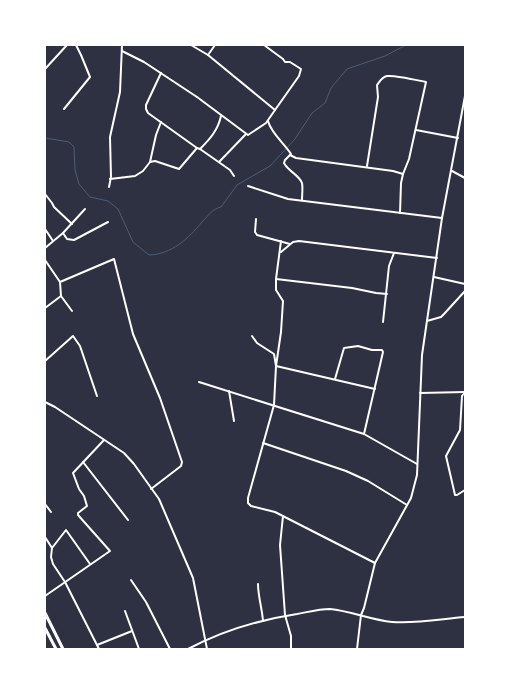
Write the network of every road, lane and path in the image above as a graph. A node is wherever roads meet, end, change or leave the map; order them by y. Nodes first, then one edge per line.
1 (67, 45) edge
2 (76, 45) edge
3 (122, 45) edge
4 (191, 45) edge
5 (215, 45) edge
6 (264, 45) edge
7 (122, 51) junction
8 (208, 55) junction
9 (45, 68) edge
10 (161, 73) junction
11 (465, 96) edge
12 (64, 109) dead end
13 (276, 110) junction
14 (221, 115) junction
15 (460, 120) junction
16 (268, 121) junction
17 (161, 122) junction
18 (465, 122) edge
19 (416, 130) junction
20 (246, 134) junction
21 (458, 138) junction
22 (199, 148) junction
23 (290, 155) junction
24 (150, 162) junction
25 (219, 162) junction
26 (367, 166) junction
27 (452, 171) junction
28 (403, 174) junction
29 (234, 176) dead end
30 (465, 178) edge
31 (110, 179) junction
32 (248, 186) dead end
33 (109, 187) dead end
34 (45, 194) edge
35 (302, 201) junction
36 (86, 209) dead end
37 (400, 213) junction
38 (442, 218) junction
39 (256, 219) dead end
40 (108, 222) dead end
41 (72, 224) junction
42 (45, 229) edge
43 (63, 233) junction
44 (53, 241) junction
45 (281, 241) junction
46 (290, 244) junction
47 (45, 248) edge
48 (280, 252) junction
49 (394, 253) junction
50 (437, 258) junction
51 (45, 260) edge
52 (434, 277) junction
53 (276, 279) junction
54 (60, 282) junction
55 (465, 284) edge
56 (465, 291) edge
57 (387, 294) junction
58 (62, 296) junction
59 (45, 308) edge
60 (72, 311) dead end
61 (427, 321) junction
62 (383, 322) dead end
63 (252, 336) dead end
64 (45, 361) edge
65 (276, 366) junction
66 (335, 379) junction
67 (199, 382) dead end
68 (375, 389) junction
69 (229, 391) junction
70 (465, 392) edge
71 (420, 393) junction
72 (458, 393) junction
73 (97, 396) dead end
74 (462, 396) junction
75 (45, 402) edge
76 (274, 405) junction
77 (234, 421) dead end
78 (364, 434) junction
79 (104, 440) junction
80 (263, 443) junction
81 (83, 462) junction
82 (417, 464) junction
83 (151, 489) junction
84 (465, 490) edge
85 (45, 504) edge
86 (407, 505) junction
87 (51, 512) dead end
88 (283, 516) junction
89 (128, 520) dead end
90 (45, 537) edge
91 (52, 548) junction
92 (375, 563) junction
93 (90, 564) junction
94 (131, 580) dead end
95 (65, 582) junction
96 (258, 584) dead end
97 (45, 596) edge
98 (125, 610) dead end
99 (45, 613) edge
100 (361, 615) junction
101 (285, 616) junction
102 (465, 616) edge
103 (263, 621) junction
104 (45, 628) edge
105 (132, 631) junction
106 (205, 640) junction
107 (97, 645) junction
108 (56, 649) edge
109 (63, 649) edge
110 (99, 649) edge
111 (139, 649) edge
112 (170, 649) edge
113 (188, 649) edge
114 (207, 649) edge
115 (291, 649) edge
116 (357, 649) edge

1 - 9 street
2 - 12 street
3 - 7 street
4 - 8 street
5 - 8 street
6 - 13 street
7 - 10 street
7 - 31 street
8 - 13 street
10 - 14 street
10 - 17 street
11 - 15 street
13 - 16 street
14 - 20 street
14 - 22 street
15 - 18 street
15 - 21 street
16 - 20 street
16 - 23 street
17 - 22 street
17 - 24 street
19 - 21 street
19 - 26 street
19 - 28 street
20 - 25 street
21 - 27 street
22 - 24 street
22 - 25 street
23 - 26 street
23 - 35 street
24 - 31 street
25 - 29 street
26 - 28 street
27 - 30 street
27 - 38 street
28 - 37 street
31 - 33 street
32 - 35 street
34 - 41 street
35 - 37 street
36 - 41 street
37 - 38 street
38 - 50 street
39 - 45 street
40 - 43 street
41 - 43 street
42 - 44 street
43 - 44 street
44 - 47 street
45 - 46 street
45 - 48 street
46 - 48 street
46 - 49 street
48 - 53 street
49 - 50 street
49 - 57 street
50 - 52 street
51 - 54 street
52 - 55 street
52 - 61 street
53 - 57 street
53 - 65 street
54 - 58 street
54 - 83 street
56 - 61 street
57 - 62 street
58 - 59 street
58 - 60 street
61 - 71 street
63 - 65 street
64 - 73 street
65 - 66 street
65 - 76 street
66 - 68 street
66 - 68 street
67 - 69 street
68 - 78 street
69 - 76 street
69 - 77 street
70 - 72 street
70 - 74 street
71 - 72 street
71 - 82 street
72 - 74 street
74 - 84 street
75 - 79 street
76 - 78 street
76 - 80 street
78 - 82 street
79 - 81 street
79 - 83 street
80 - 86 street
80 - 88 street
81 - 89 street
81 - 93 street
82 - 86 street
83 - 106 street
85 - 87 street
86 - 92 street
88 - 92 street
88 - 101 street
90 - 91 street
91 - 93 street
91 - 95 street
92 - 100 street
93 - 95 street
94 - 112 street
95 - 97 street
95 - 107 street
96 - 103 street
98 - 105 street
99 - 109 main road
100 - 101 street
100 - 102 street
100 - 116 street
101 - 103 street
101 - 115 street
103 - 106 street
104 - 108 main road
105 - 107 street
105 - 111 street
106 - 113 street
106 - 114 street
107 - 110 street

